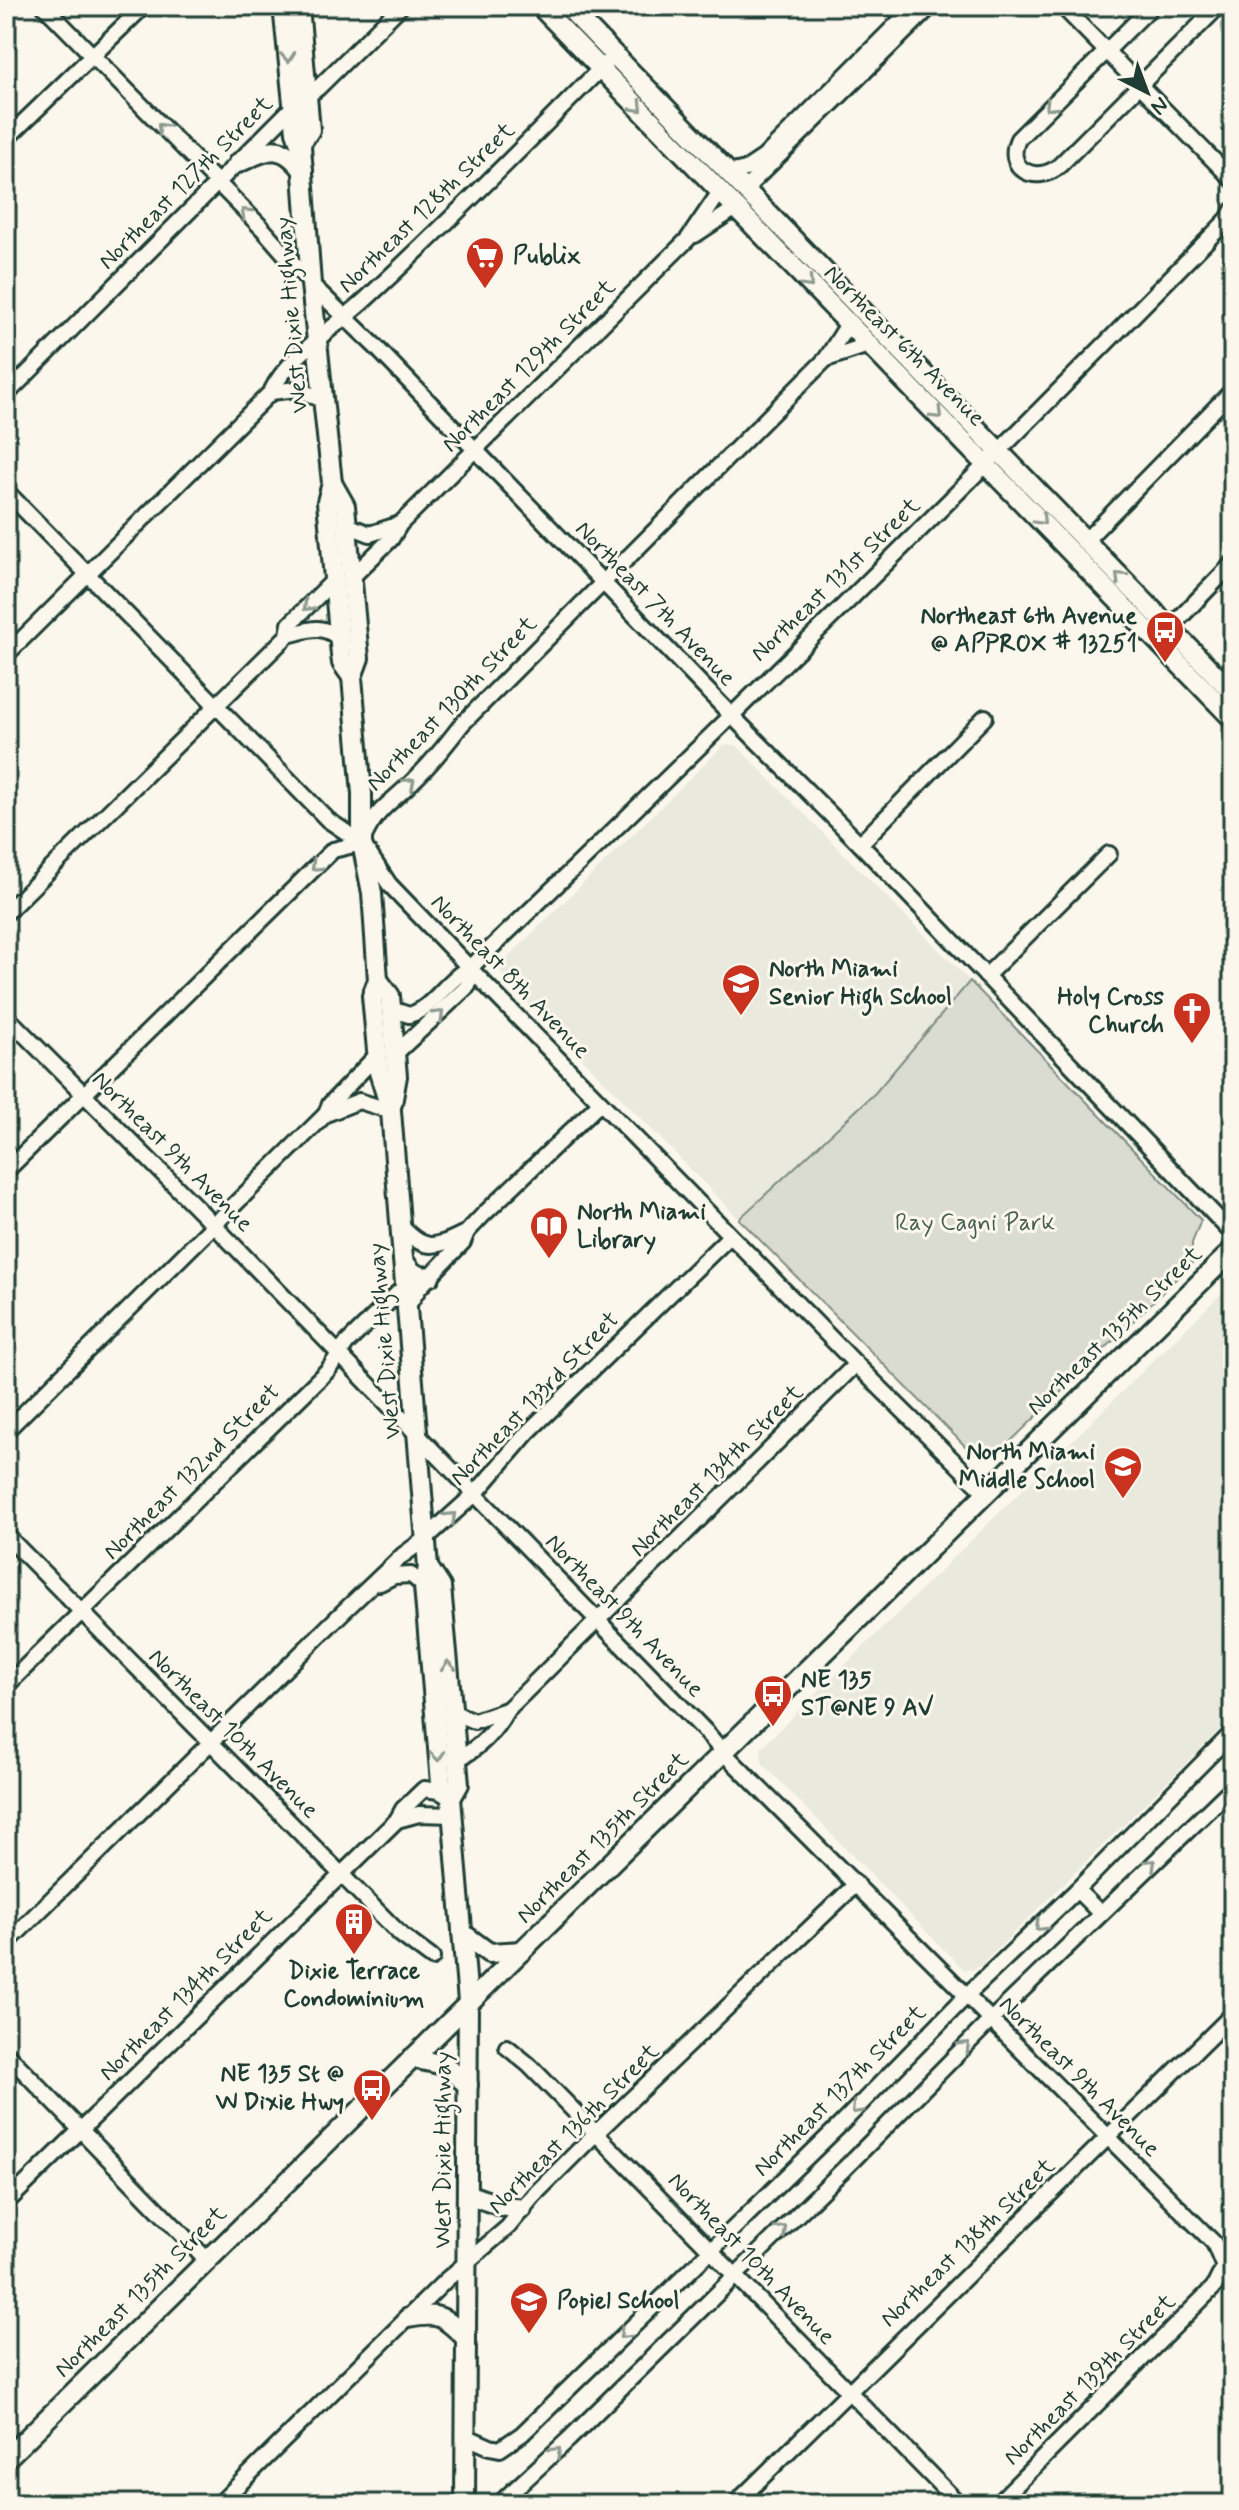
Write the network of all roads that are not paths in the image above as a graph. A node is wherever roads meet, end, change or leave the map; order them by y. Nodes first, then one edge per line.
1 (44, 6) edge
2 (144, 6) edge
3 (283, 6) edge
4 (299, 6) edge
5 (401, 6) edge
6 (540, 6) edge
7 (567, 6) edge
8 (915, 6) edge
9 (931, 6) edge
10 (1062, 6) edge
11 (1152, 6) edge
12 (1219, 6) edge
13 (1106, 52) junction
14 (614, 54) junction
15 (92, 57) junction
16 (600, 69) junction
17 (1140, 86) junction
18 (300, 102) junction
19 (6, 139) edge
20 (238, 163) junction
21 (697, 168) junction
22 (303, 170) junction
23 (728, 173) junction
24 (1232, 182) edge
25 (217, 184) junction
26 (744, 190) junction
27 (720, 192) junction
28 (736, 208) junction
29 (1231, 215) edge
30 (774, 221) junction
31 (688, 239) junction
32 (311, 284) junction
33 (346, 317) junction
34 (848, 324) junction
35 (318, 341) junction
36 (868, 345) junction
37 (826, 359) junction
38 (1233, 390) edge
39 (271, 392) junction
40 (6, 395) edge
41 (323, 400) junction
42 (475, 450) junction
43 (994, 458) junction
44 (332, 483) junction
45 (6, 491) edge
46 (400, 524) junction
47 (347, 525) junction
48 (1084, 542) junction
49 (1233, 563) edge
50 (87, 574) junction
51 (343, 578) junction
52 (604, 582) junction
53 (1171, 627) junction
54 (288, 635) junction
55 (339, 638) junction
56 (6, 655) edge
57 (352, 677) junction
58 (1233, 693) edge
59 (1224, 705) edge
60 (216, 706) junction
61 (731, 715) junction
62 (985, 717) dead end
63 (1233, 719) edge
64 (362, 843) junction
65 (860, 844) junction
66 (1109, 854) dead end
67 (6, 913) edge
68 (470, 968) junction
69 (986, 976) junction
70 (378, 980) junction
71 (391, 1009) junction
72 (6, 1016) edge
73 (386, 1055) junction
74 (85, 1094) junction
75 (600, 1103) junction
76 (391, 1111) junction
77 (326, 1114) junction
78 (6, 1171) edge
79 (214, 1225) junction
80 (400, 1225) junction
81 (467, 1232) junction
82 (1233, 1234) edge
83 (730, 1236) junction
84 (1233, 1250) edge
85 (403, 1259) junction
86 (430, 1276) junction
87 (405, 1286) junction
88 (407, 1307) junction
89 (339, 1354) junction
90 (856, 1364) junction
91 (6, 1431) edge
92 (417, 1434) junction
93 (985, 1492) junction
94 (476, 1493) junction
95 (6, 1533) edge
96 (425, 1539) junction
97 (428, 1567) junction
98 (424, 1586) junction
99 (369, 1587) junction
100 (82, 1611) junction
101 (598, 1620) junction
102 (6, 1686) edge
103 (507, 1710) junction
104 (452, 1712) junction
105 (1233, 1732) edge
106 (211, 1744) junction
107 (723, 1752) junction
108 (457, 1759) junction
109 (1233, 1787) edge
110 (452, 1807) junction
111 (397, 1820) junction
112 (341, 1874) junction
113 (856, 1884) junction
114 (1077, 1890) junction
115 (1100, 1913) junction
116 (462, 1933) junction
117 (6, 1944) edge
118 (522, 1951) junction
119 (432, 1958) dead end
120 (967, 1995) junction
121 (468, 2002) junction
122 (1233, 2014) edge
123 (992, 2019) junction
124 (507, 2047) dead end
125 (6, 2053) edge
126 (412, 2058) junction
127 (468, 2085) junction
128 (81, 2129) junction
129 (596, 2133) junction
130 (1108, 2138) junction
131 (467, 2194) junction
132 (6, 2203) edge
133 (522, 2209) junction
134 (710, 2249) junction
135 (207, 2260) junction
136 (466, 2264) junction
137 (1230, 2265) edge
138 (736, 2275) junction
139 (408, 2318) junction
140 (466, 2338) junction
141 (849, 2390) junction
142 (465, 2436) junction
143 (6, 2459) edge
144 (219, 2504) edge
145 (465, 2504) edge
146 (499, 2504) edge
147 (735, 2504) edge
148 (959, 2504) edge
149 (997, 2504) edge

1 - 15 street, Northeast 7th Avenue
2 - 15 street
3 -> 18 main road, West Dixie Highway
4 - 18 main road, West Dixie Highway
5 - 18 street, Northeast 127th Street
6 - 16 main road, Northeast 6th Avenue
7 - 14 main road, Northeast 6th Avenue
8 - 23 street
9 - 26 street
10 - 13 street
11 - 13 street
12 - 17 street
13 - 17 street
13 -> 17 street
14 - 16 street, Northeast 128th Street
14 - 23 main road, Northeast 6th Avenue
15 - 19 street
25 -> 15 street, Northeast 7th Avenue
16 -> 21 main road, Northeast 6th Avenue
16 - 33 street, Northeast 128th Street
17 - 24 street
18 - 20 street, Northeast 127th Street
18 - 22 main road, West Dixie Highway
20 - 22 main road
20 - 25 street, Northeast 127th Street
21 - 26 main road
21 - 27 main road, Northeast 6th Avenue
22 - 32 main road, West Dixie Highway
23 - 26 main road, Northeast 6th Avenue
32 -> 25 street, Northeast 7th Avenue
25 - 40 street, Northeast 127th Street
26 - 30 main road, Northeast 6th Avenue
27 - 28 main road, Northeast 6th Avenue
27 - 30 main road
27 - 31 street, Northeast 129th Street
28 - 31 street, Northeast 129th Street
28 -> 34 main road, Northeast 6th Avenue
29 - 43 street, Northeast 131st Street
30 - 43 main road, Northeast 6th Avenue
31 - 42 street, Northeast 129th Street
32 - 33 street, Northeast 7th Avenue
32 - 35 main road, West Dixie Highway
33 - 35 street, Northeast 128th Street
33 - 42 street, Northeast 7th Avenue
34 - 36 main road, Northeast 6th Avenue
34 - 37 street, Northeast 130th Street
35 - 39 street, Northeast 128th Street
35 - 41 main road, West Dixie Highway
36 - 37 street, Northeast 130th Street
36 -> 43 main road, Northeast 6th Avenue
37 - 52 street, Northeast 130th Street
38 - 48 street
39 - 41 street
39 - 50 street, Northeast 128th Street
41 - 44 main road, West Dixie Highway
42 - 46 street, Northeast 129th Street
42 - 52 street, Northeast 7th Avenue
43 - 48 main road, Northeast 6th Avenue
43 -> 59 main road, Northeast 6th Avenue
43 - 61 street, Northeast 131st Street
44 - 47 main road, West Dixie Highway
44 - 51 main road, West Dixie Highway
45 - 50 street, Northeast 8th Avenue
46 - 47 street
46 - 51 street, Northeast 129th Street
47 - 51 main road, West Dixie Highway
53 -> 48 main road, Northeast 6th Avenue
49 - 53 street
50 - 56 street, Northeast 128th Street
50 - 60 street, Northeast 8th Avenue
51 -> 54 street, Northeast 129th Street
51 - 55 main road, West Dixie Highway
51 - 57 main road, West Dixie Highway
52 - 61 street, Northeast 7th Avenue
64 -> 52 street, Northeast 130th Street
53 - 58 main road, Northeast 6th Avenue
54 - 55 street
54 - 60 street, Northeast 129th Street
55 - 57 main road, West Dixie Highway
57 - 64 main road, West Dixie Highway
59 - 63 main road, Northeast 6th Avenue
60 - 64 street, Northeast 8th Avenue
60 - 67 street, Northeast 129th Street
61 - 65 street, Northeast 7th Avenue
61 - 68 street, Northeast 131st Street
62 - 65 street
64 - 68 street, Northeast 8th Avenue
64 - 70 main road, West Dixie Highway
64 -> 74 street
65 - 69 street, Northeast 7th Avenue
66 - 69 street
68 - 71 street, Northeast 131st Street
73 -> 68 street, Northeast 131st Street
68 - 75 street, Northeast 8th Avenue
69 - 82 street, Northeast 7th Avenue
70 - 71 main road, West Dixie Highway
70 - 73 main road, West Dixie Highway
71 - 73 main road, West Dixie Highway
72 - 74 street, Northeast 9th Avenue
73 - 76 main road, West Dixie Highway
73 - 77 street, Northeast 131st Street
74 - 78 street
74 - 79 street, Northeast 9th Avenue
75 - 81 street
75 - 83 street, Northeast 8th Avenue
76 - 77 street, Northeast 131st Street
76 - 80 main road, West Dixie Highway
77 - 79 street, Northeast 131st Street
79 - 89 street, Northeast 9th Avenue
79 - 91 street, Northeast 131st Street
80 - 81 street
80 - 85 main road, West Dixie Highway
81 - 86 street
83 - 90 street, Northeast 8th Avenue
83 - 94 street, Northeast 133rd Street
84 - 93 main road, Northeast 135th Street
85 - 86 main road
85 - 87 main road, West Dixie Highway
86 - 88 street
87 - 88 main road, West Dixie Highway
87 - 89 street, Northeast 132nd Street
88 - 92 main road, West Dixie Highway
89 - 92 street, Northeast 9th Avenue
89 - 100 street, Northeast 132nd Street
90 - 93 street, Northeast 8th Avenue
90 - 101 street, Northeast 134th Street
92 - 94 street, Northeast 9th Avenue
92 - 96 main road, West Dixie Highway
93 - 107 main road, Northeast 135th Street
96 -> 94 street, Northeast 133rd Street
94 - 101 street, Northeast 9th Avenue
95 - 100 street, Northeast 10th Avenue
96 - 97 main road, West Dixie Highway
96 - 99 street, Northeast 133rd Street
97 - 98 main road, West Dixie Highway
104 -> 97 main road, West Dixie Highway
98 - 99 street, Northeast 133rd Street
98 -> 110 main road, West Dixie Highway
99 - 106 street, Northeast 133rd Street
100 - 102 street, Northeast 132nd Street
100 - 106 street, Northeast 10th Avenue
101 - 103 street, Northeast 134th Street
101 - 107 street, Northeast 9th Avenue
103 - 104 street
103 - 108 street, Northeast 134th Street
104 - 108 main road, West Dixie Highway
105 - 114 street, Northeast 137th Street
106 - 112 street, Northeast 10th Avenue
106 - 117 street, Northeast 133rd Street
107 - 113 street, Northeast 9th Avenue
107 - 118 main road, Northeast 135th Street
108 - 110 main road, West Dixie Highway
115 -> 109 street
110 - 111 street
110 - 111 street, Northeast 134th Street
110 - 116 main road, West Dixie Highway
111 - 112 street, Northeast 134th Street
112 - 119 street, Northeast 10th Avenue
112 - 128 street, Northeast 134th Street
113 - 120 street, Northeast 9th Avenue
113 - 129 street, Northeast 136th Street
114 - 115 street
114 -> 120 street, Northeast 137th Street
115 - 123 street
116 - 118 main road
116 - 121 main road, West Dixie Highway
118 - 121 main road, Northeast 135th Street
120 - 123 street, Northeast 9th Avenue
120 -> 134 street, Northeast 137th Street
121 - 126 main road, Northeast 135th Street
121 - 127 main road, West Dixie Highway
122 - 130 street, Northeast 138th Street
123 - 130 street, Northeast 9th Avenue
138 -> 123 street
124 - 129 street, Northeast 10th Avenue
125 - 128 street
126 - 127 main road
126 - 135 main road, Northeast 135th Street
127 - 131 main road, West Dixie Highway
128 - 132 street, Northeast 134th Street
128 - 135 street
129 - 133 street, Northeast 136th Street
129 - 134 street, Northeast 10th Avenue
130 - 137 street, Northeast 9th Avenue
130 - 141 street, Northeast 138th Street
131 - 133 main road
131 - 136 main road, West Dixie Highway
133 - 136 street, Northeast 136th Street
134 - 138 street, Northeast 10th Avenue
134 -> 142 street, Northeast 137th Street
135 - 143 main road, Northeast 135th Street
136 - 139 street, Northeast 136th Street
136 - 140 main road, West Dixie Highway
137 - 149 street, Northeast 139th Street
138 - 141 street, Northeast 10th Avenue
146 -> 138 street
139 - 140 main road
139 - 144 street, Northeast 136th Street
140 - 142 main road, West Dixie Highway
141 - 147 street, Northeast 138th Street
141 - 148 street, Northeast 10th Avenue
142 - 145 main road, West Dixie Highway

